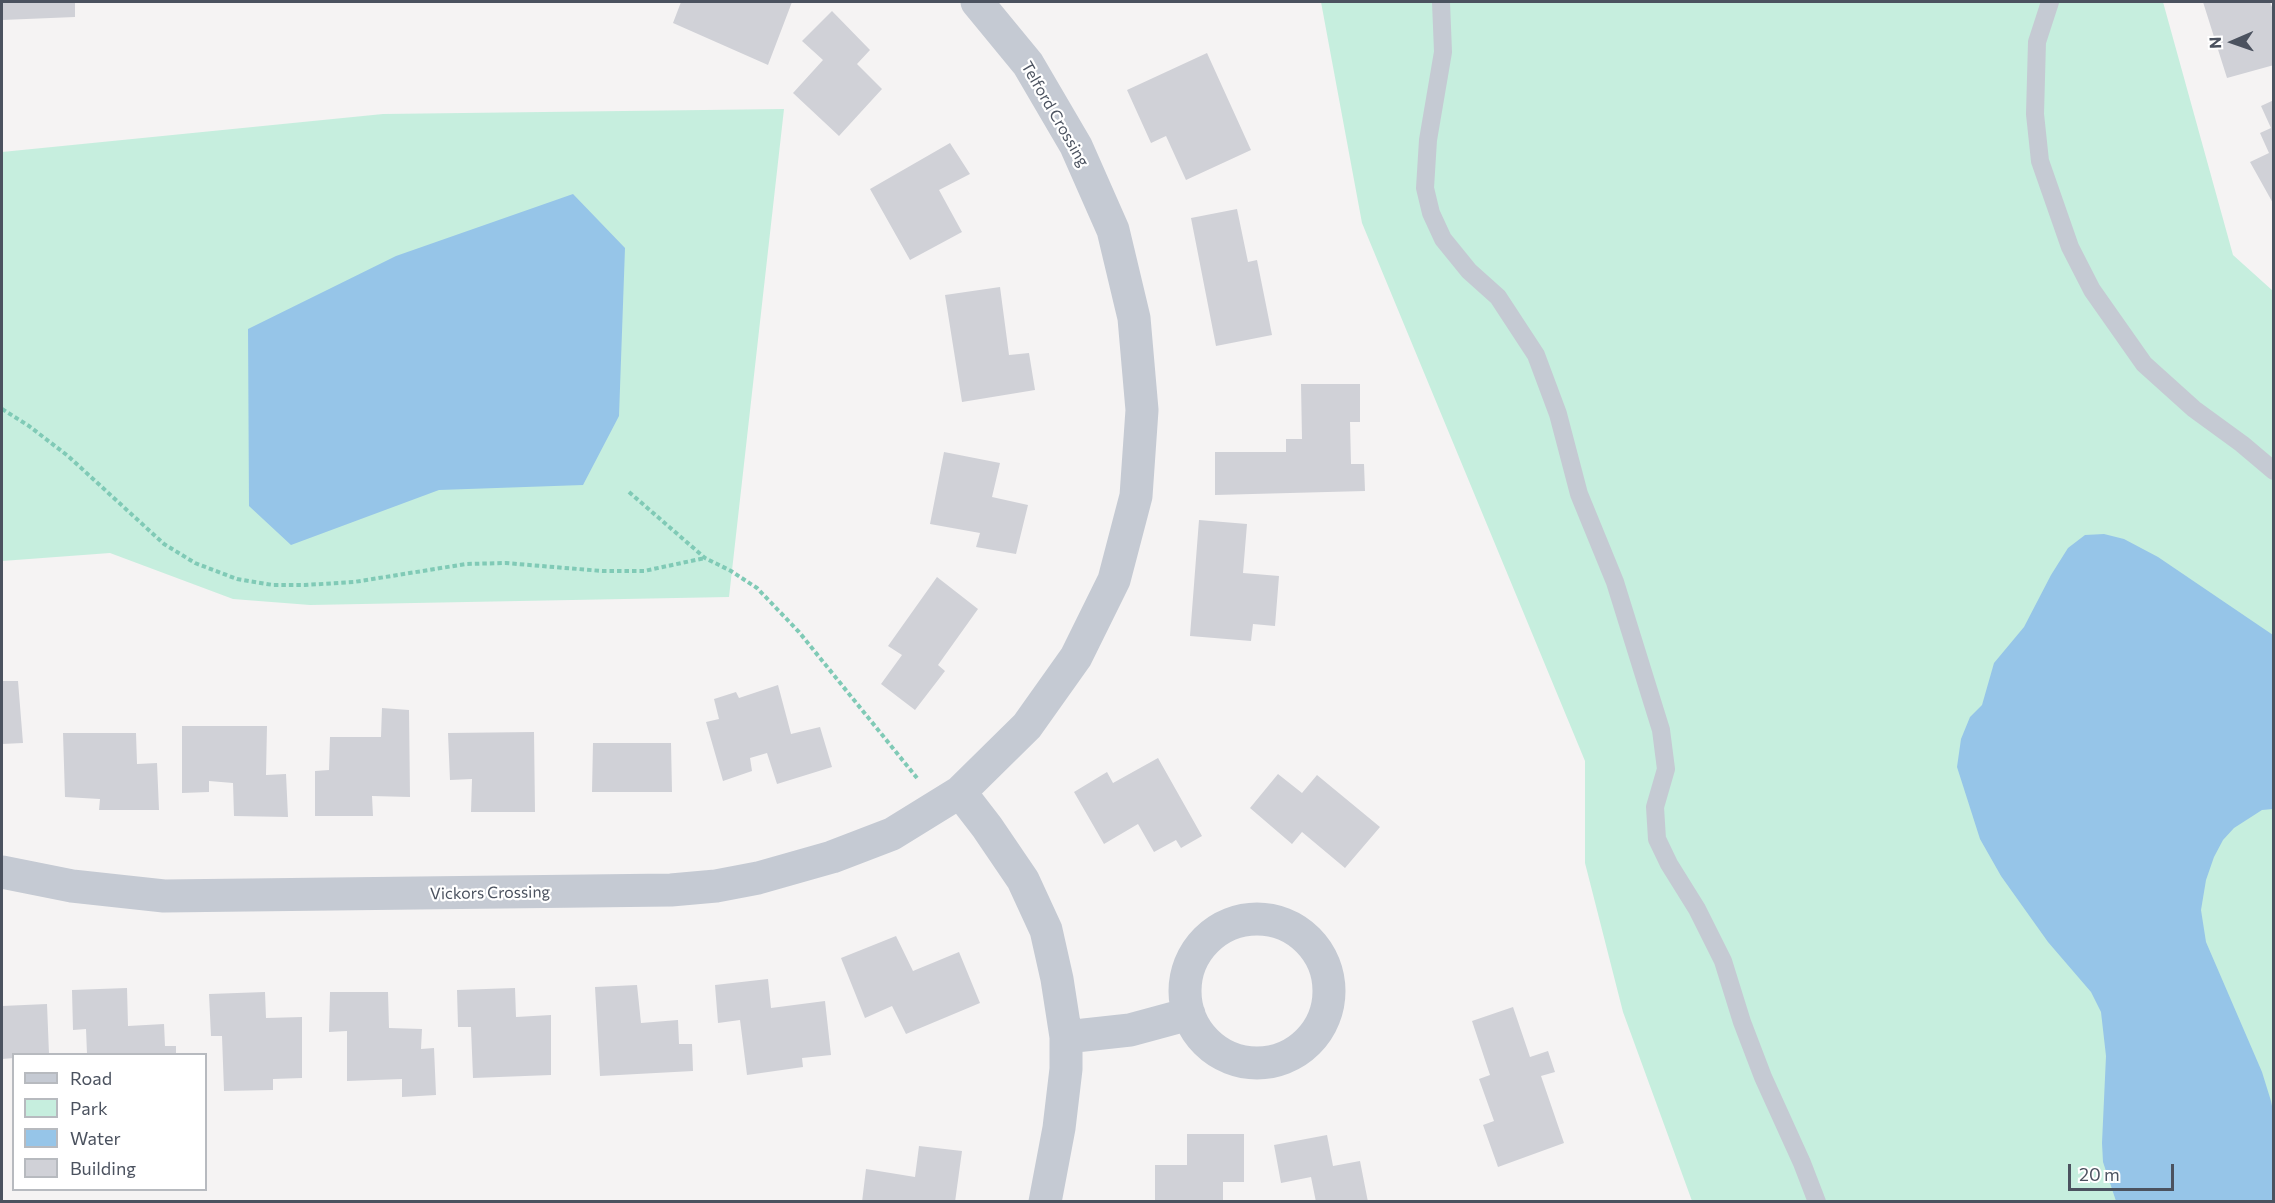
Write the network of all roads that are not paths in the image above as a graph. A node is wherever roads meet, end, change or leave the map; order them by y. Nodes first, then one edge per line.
1 (1441, 2) edge
2 (2050, 2) edge
3 (987, 6) edge
4 (2274, 471) edge
5 (949, 799) junction
6 (2, 872) edge
7 (1189, 1014) junction
8 (1066, 1037) junction
9 (1045, 1202) edge
10 (1817, 1202) edge

1 - 10 lane
2 - 4 lane
3 - 5 street, Telford Crossing
5 - 6 street, Vickors Crossing
5 - 8 street
7 - 7 street
7 - 8 street
8 - 9 street

